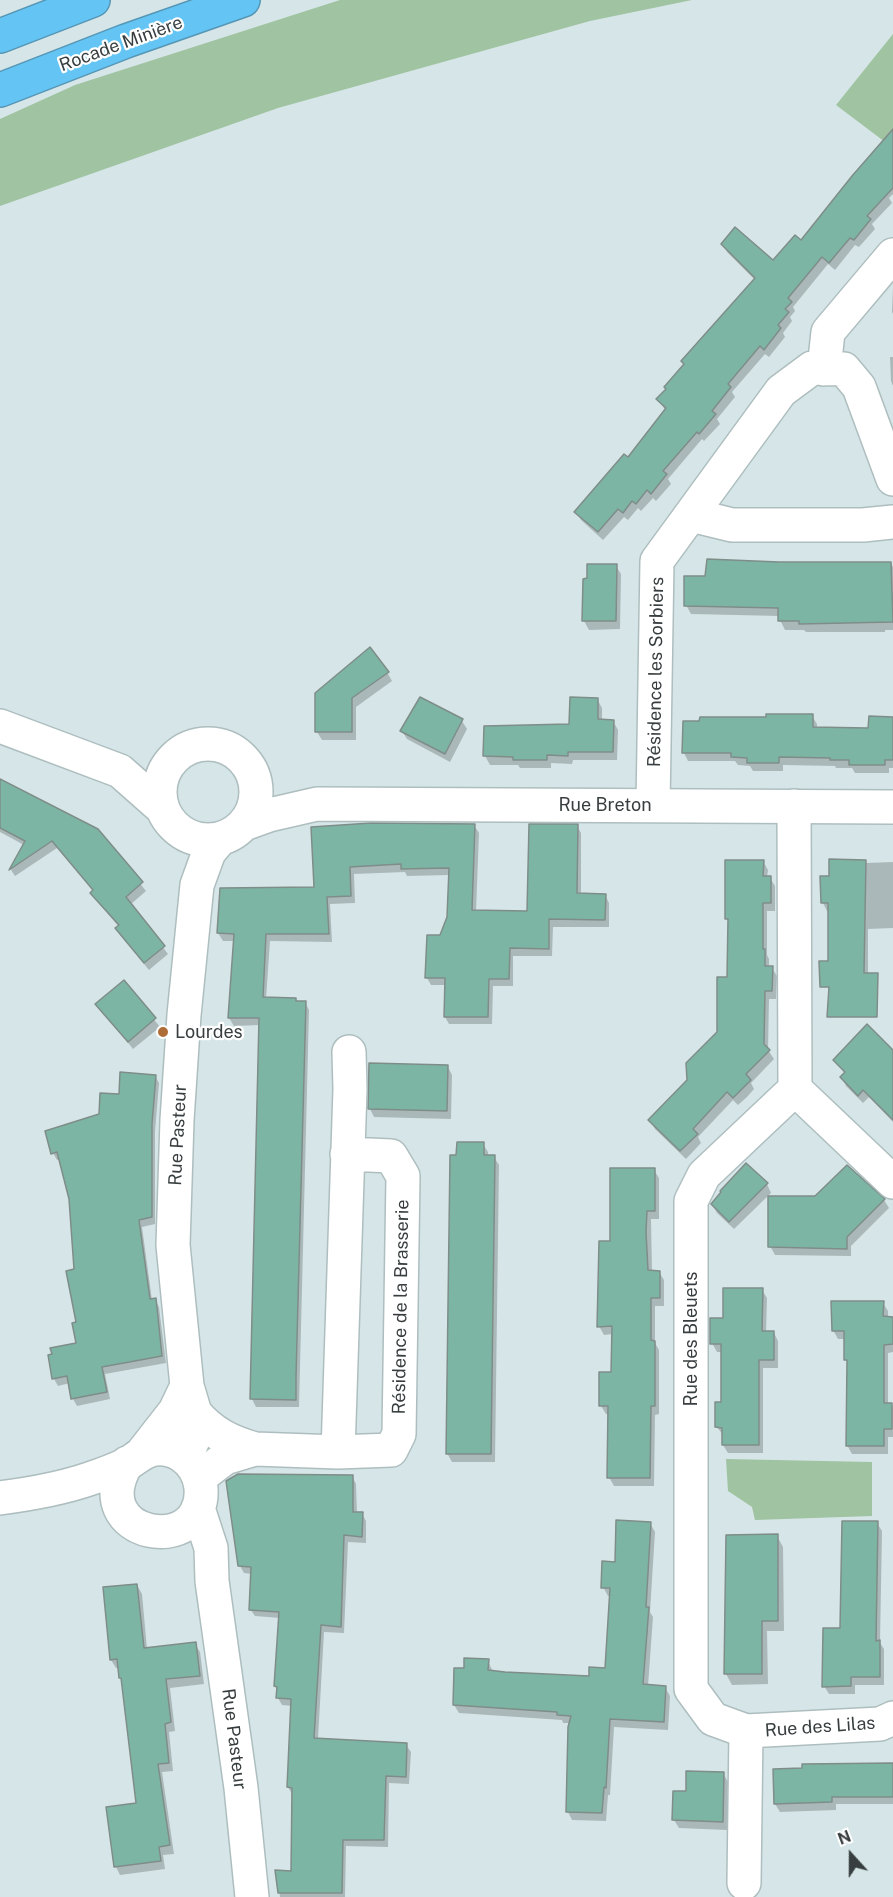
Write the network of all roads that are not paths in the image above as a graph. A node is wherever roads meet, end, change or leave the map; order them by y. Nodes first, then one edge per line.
1 (93, 0) edge
2 (243, 0) edge
3 (0, 36) edge
4 (0, 90) edge
5 (893, 255) edge
6 (824, 369) junction
7 (893, 479) edge
8 (691, 515) junction
9 (893, 522) edge
10 (0, 726) edge
11 (174, 758) junction
12 (248, 765) junction
13 (120, 771) junction
14 (317, 804) junction
15 (653, 805) junction
16 (794, 806) junction
17 (893, 807) edge
18 (171, 819) junction
19 (232, 832) junction
20 (196, 885) junction
21 (349, 1052) dead end
22 (795, 1089) junction
23 (347, 1154) junction
24 (893, 1182) edge
25 (191, 1399) junction
26 (255, 1449) junction
27 (338, 1452) junction
28 (135, 1458) junction
29 (194, 1481) junction
30 (42, 1492) junction
31 (0, 1498) edge
32 (125, 1515) junction
33 (159, 1533) junction
34 (212, 1581) junction
35 (893, 1718) edge
36 (746, 1731) junction
37 (744, 1883) dead end
38 (252, 1897) edge

1 - 3 highway
2 - 4 highway, Rocade Minière
5 - 6 street
6 - 7 street
6 - 8 street, Résidence les Sorbiers
8 - 9 street
8 - 15 street, Résidence les Sorbiers
10 - 13 street
11 - 12 street
11 - 13 street
11 - 18 street
12 - 14 street, Rue Breton
12 - 19 street
13 - 18 street
14 - 15 street, Rue Breton
14 - 19 street, Rue Breton
15 - 16 street, Rue Breton
16 - 17 street, Rue Breton
16 - 22 street
18 - 19 street
18 - 20 street, Rue Pasteur
19 - 20 street, Rue Pasteur
20 - 25 street, Rue Pasteur
21 - 23 street
22 - 24 street
22 - 36 street, Rue des Bleuets
23 - 27 street
23 - 27 street, Résidence de la Brasserie
25 - 26 street
25 - 28 street
25 - 29 street, Rue Pasteur
26 - 27 street, Résidence de la Brasserie
26 - 29 street, Résidence de la Brasserie
28 - 29 street
28 - 30 street
28 - 32 street
29 - 33 street
29 - 34 street, Rue Pasteur
30 - 31 street
30 - 32 street
32 - 33 street
33 - 34 street
34 - 38 street, Rue Pasteur
35 - 36 street, Rue des Lilas
36 - 37 street

